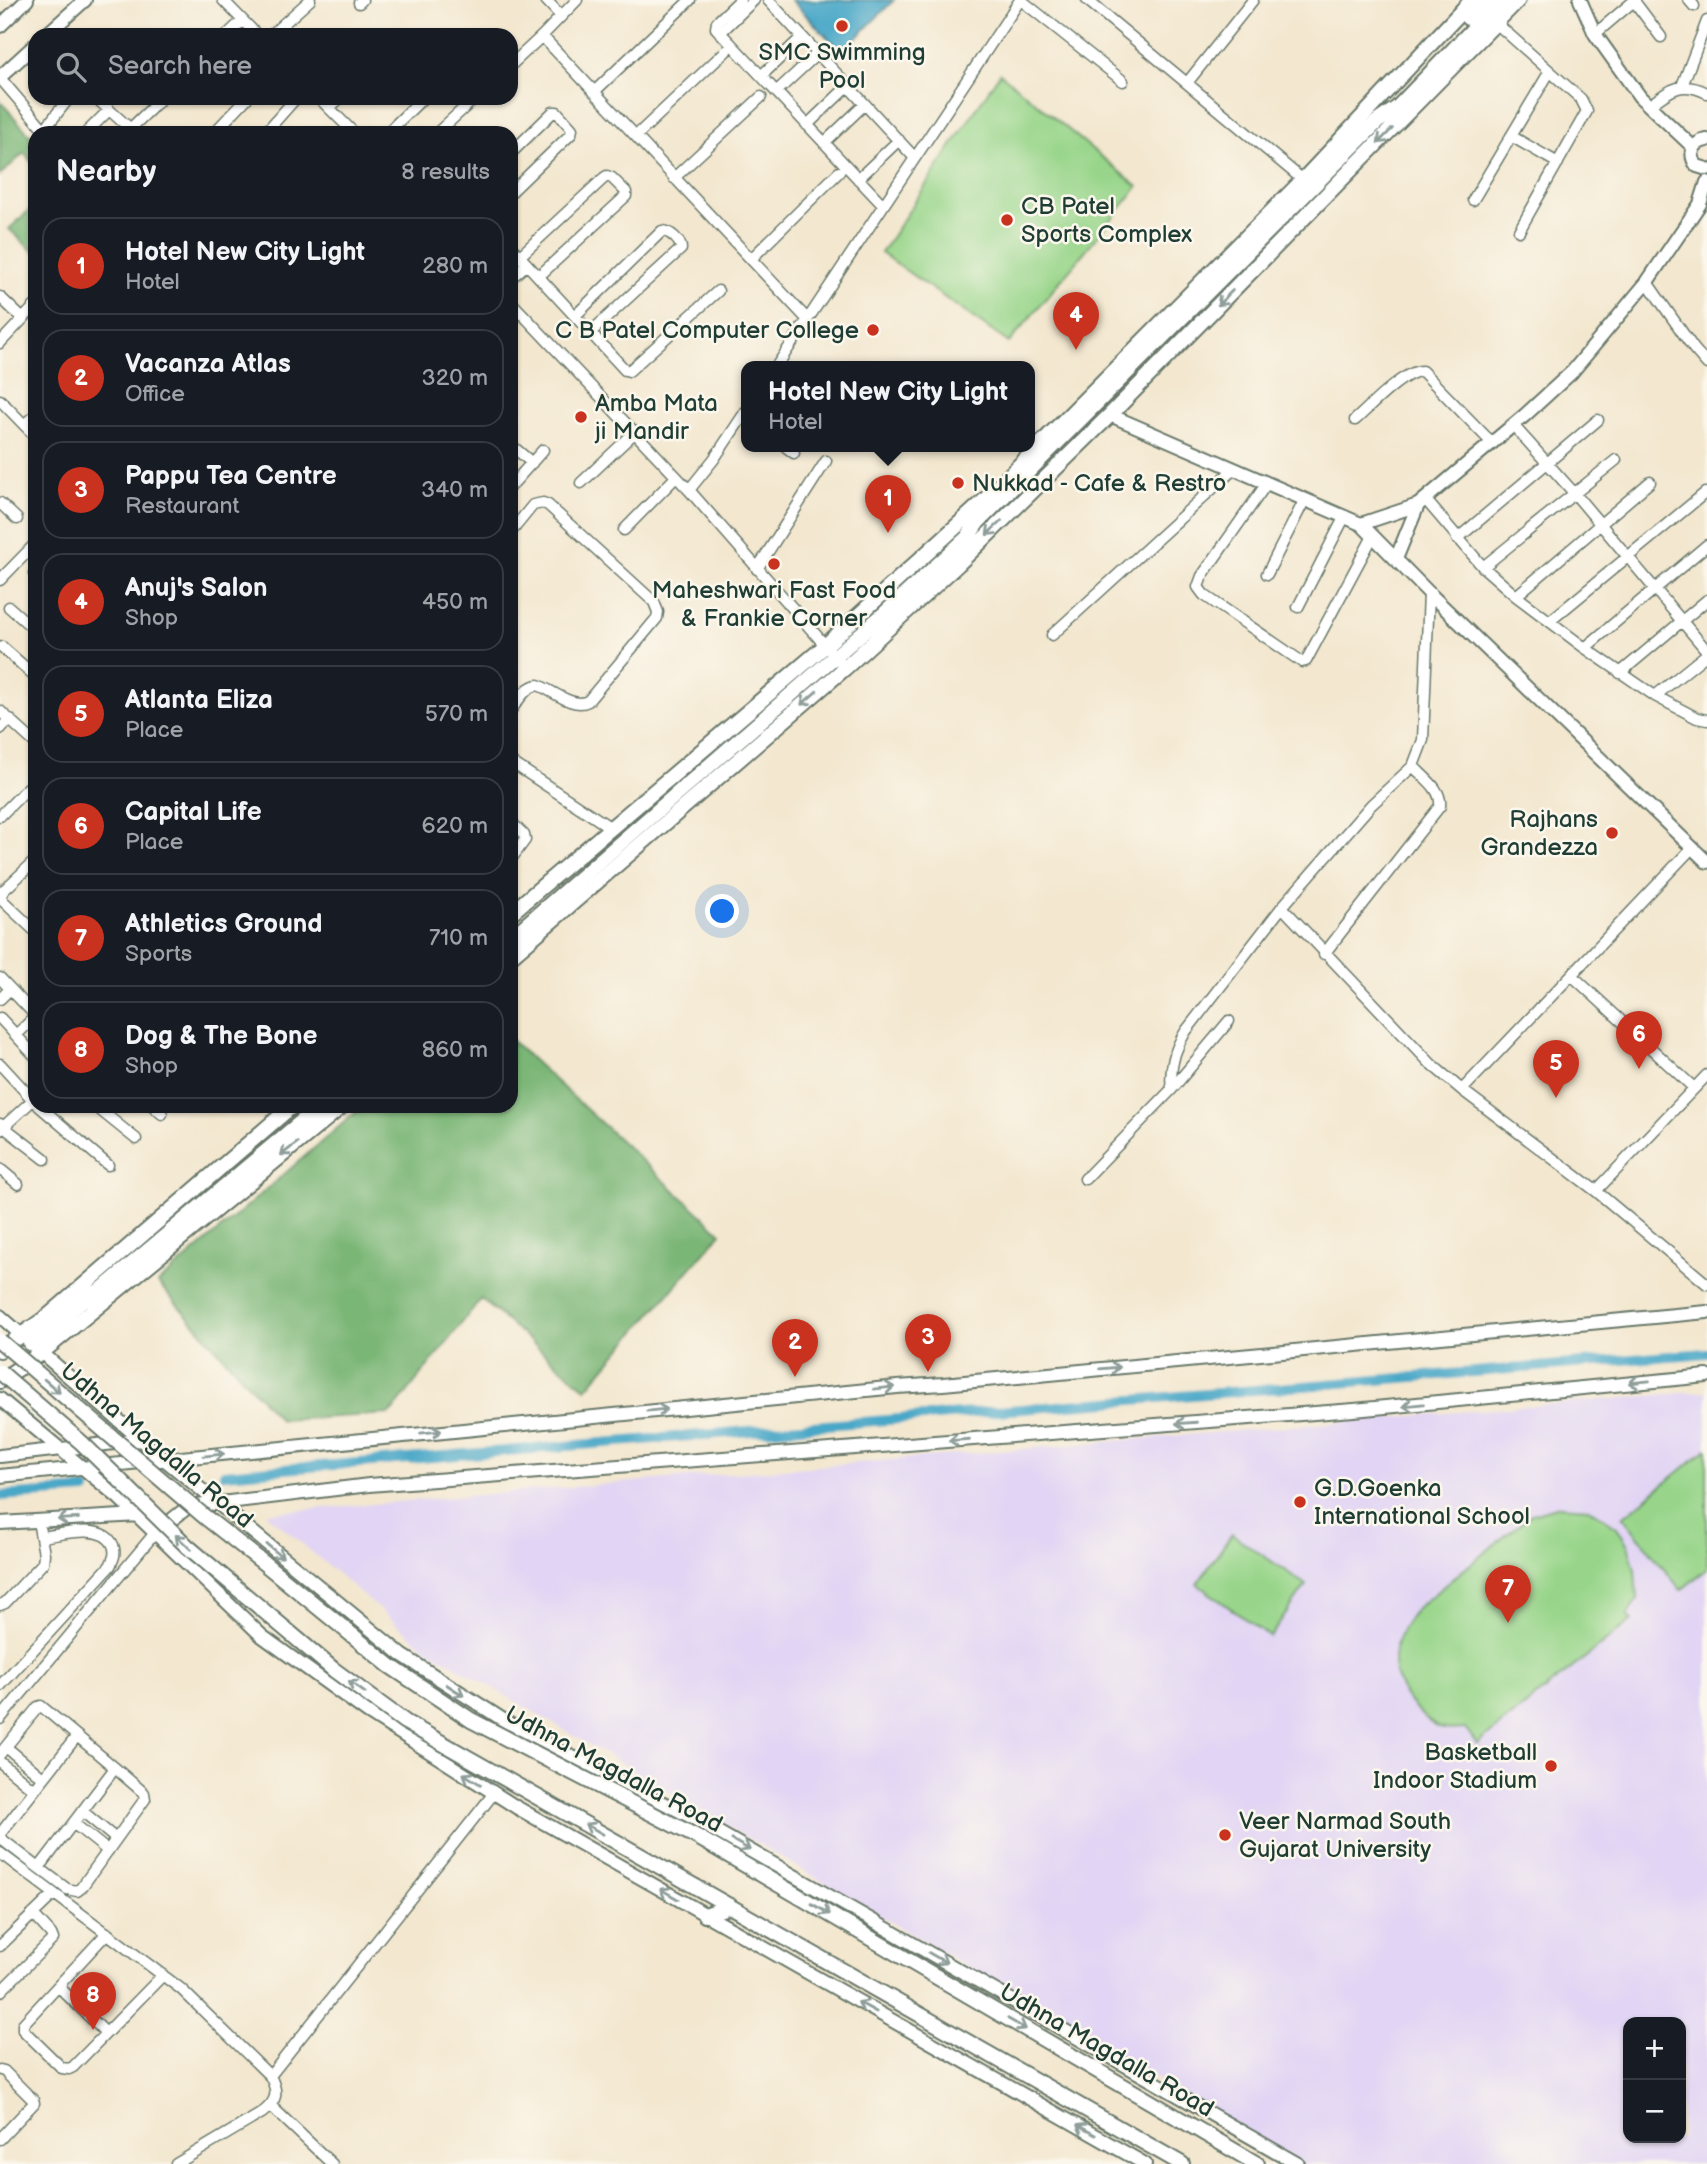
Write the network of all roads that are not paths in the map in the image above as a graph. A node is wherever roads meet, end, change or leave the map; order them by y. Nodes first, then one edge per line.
1 (27, 0) edge
2 (85, 0) edge
3 (223, 0) edge
4 (310, 0) edge
5 (546, 0) edge
6 (577, 0) edge
7 (690, 0) edge
8 (740, 0) edge
9 (754, 0) edge
10 (768, 0) edge
11 (1021, 0) edge
12 (1087, 0) edge
13 (1237, 0) edge
14 (1472, 0) edge
15 (1485, 0) edge
16 (1501, 0) edge
17 (1518, 0) edge
18 (1580, 0) edge
19 (1634, 1) edge
20 (1250, 4) edge
21 (561, 16) junction
22 (3, 19) edge
23 (242, 20) junction
24 (1707, 22) edge
25 (1496, 23) junction
26 (54, 28) edge
27 (234, 28) edge
28 (250, 28) edge
29 (279, 28) edge
30 (720, 33) junction
31 (1595, 34) junction
32 (542, 36) junction
33 (802, 37) junction
34 (1661, 37) dead end
35 (28, 51) edge
36 (726, 51) dead end
37 (818, 53) junction
38 (518, 58) edge
39 (1550, 71) junction
40 (761, 76) junction
41 (0, 77) edge
42 (1123, 81) dead end
43 (1187, 83) junction
44 (848, 86) junction
45 (1682, 86) junction
46 (594, 92) junction
47 (776, 92) junction
48 (1707, 93) edge
49 (761, 97) dead end
50 (865, 104) junction
51 (64, 105) edge
52 (104, 105) edge
53 (156, 105) edge
54 (240, 105) edge
55 (290, 105) edge
56 (327, 105) edge
57 (333, 105) edge
58 (416, 105) edge
59 (467, 105) edge
60 (1649, 107) junction
61 (330, 108) junction
62 (109, 110) junction
63 (1377, 122) junction
64 (807, 125) junction
65 (42, 126) edge
66 (49, 126) edge
67 (93, 126) edge
68 (127, 126) edge
69 (137, 126) edge
70 (221, 126) edge
71 (271, 126) edge
72 (347, 126) edge
73 (394, 126) edge
74 (445, 126) edge
75 (636, 136) junction
76 (1511, 136) junction
77 (899, 140) junction
78 (1707, 140) edge
79 (824, 143) junction
80 (518, 146) edge
81 (1694, 148) junction
82 (914, 157) junction
83 (1558, 163) junction
84 (1707, 169) edge
85 (839, 172) dead end
86 (674, 178) junction
87 (858, 179) junction
88 (1303, 180) junction
89 (1707, 182) edge
90 (518, 185) edge
91 (1473, 200) dead end
92 (883, 205) junction
93 (1704, 206) edge
94 (1519, 231) dead end
95 (518, 255) edge
96 (751, 259) junction
97 (523, 260) junction
98 (518, 268) edge
99 (539, 276) junction
100 (1647, 282) junction
101 (718, 291) dead end
102 (0, 297) edge
103 (518, 309) edge
104 (28, 314) edge
105 (576, 315) junction
106 (23, 319) junction
107 (807, 319) junction
108 (591, 332) junction
109 (0, 343) edge
110 (780, 361) edge
111 (1707, 364) edge
112 (0, 400) edge
113 (1110, 415) junction
114 (1355, 420) dead end
115 (1598, 420) dead end
116 (28, 421) edge
117 (741, 421) edge
118 (24, 425) junction
119 (1513, 425) junction
120 (28, 429) edge
121 (634, 433) junction
122 (1492, 443) junction
123 (543, 450) dead end
124 (1035, 450) edge
125 (518, 451) edge
126 (1033, 452) edge
127 (1616, 460) dead end
128 (827, 461) dead end
129 (531, 463) junction
130 (1546, 463) junction
131 (1234, 469) junction
132 (676, 477) junction
133 (518, 478) edge
134 (1650, 482) dead end
135 (581, 483) dead end
136 (1267, 483) junction
137 (688, 490) junction
138 (1705, 493) dead end
139 (1575, 494) junction
140 (1305, 499) junction
141 (1422, 502) junction
142 (0, 503) edge
143 (1345, 516) junction
144 (17, 519) dead end
145 (518, 523) edge
146 (1361, 524) junction
147 (1600, 524) junction
148 (624, 530) dead end
149 (1373, 536) junction
150 (1457, 539) junction
151 (1707, 545) edge
152 (28, 551) edge
153 (1627, 557) junction
154 (1396, 559) junction
155 (0, 561) edge
156 (1483, 567) junction
157 (757, 569) junction
158 (10, 570) junction
159 (1267, 575) dead end
160 (0, 580) edge
161 (1656, 589) junction
162 (1429, 593) junction
163 (1516, 596) junction
164 (1707, 600) edge
165 (9, 607) dead end
166 (1298, 607) dead end
167 (1550, 621) junction
168 (1683, 621) junction
169 (28, 624) edge
170 (1052, 635) dead end
171 (2, 647) dead end
172 (1585, 648) junction
173 (829, 651) junction
174 (1707, 653) edge
175 (845, 668) junction
176 (28, 670) edge
177 (1620, 673) junction
178 (1655, 696) junction
179 (518, 701) edge
180 (1707, 709) edge
181 (0, 711) edge
182 (10, 719) junction
183 (1702, 719) edge
184 (0, 729) edge
185 (28, 735) edge
186 (1413, 766) junction
187 (518, 767) edge
188 (28, 788) edge
189 (0, 816) edge
190 (611, 828) junction
191 (518, 829) edge
192 (1692, 848) junction
193 (518, 850) edge
194 (1707, 862) edge
195 (28, 868) edge
196 (518, 907) edge
197 (1282, 907) junction
198 (518, 918) edge
199 (28, 923) edge
200 (518, 932) edge
201 (518, 950) edge
202 (1324, 954) junction
203 (0, 978) edge
204 (1577, 980) dead end
205 (10, 989) junction
206 (0, 999) edge
207 (28, 1008) edge
208 (0, 1018) edge
209 (1229, 1021) dead end
210 (28, 1023) edge
211 (16, 1035) junction
212 (28, 1048) edge
213 (0, 1064) edge
214 (1707, 1075) edge
215 (1695, 1088) junction
216 (1172, 1089) junction
217 (1462, 1090) junction
218 (28, 1094) edge
219 (28, 1107) edge
220 (48, 1113) edge
221 (104, 1113) edge
222 (284, 1113) edge
223 (296, 1113) edge
224 (311, 1113) edge
225 (333, 1113) edge
226 (1, 1127) edge
227 (136, 1139) dead end
228 (45, 1159) dead end
229 (108, 1165) dead end
230 (0, 1169) edge
231 (231, 1174) junction
232 (1085, 1179) dead end
233 (18, 1184) dead end
234 (1596, 1191) junction
235 (1707, 1284) edge
236 (1707, 1312) edge
237 (0, 1316) edge
238 (0, 1341) edge
239 (31, 1344) junction
240 (0, 1350) edge
241 (0, 1372) edge
242 (1707, 1376) edge
243 (0, 1381) edge
244 (0, 1399) edge
245 (141, 1440) junction
246 (60, 1450) junction
247 (0, 1456) edge
248 (165, 1460) junction
249 (85, 1468) junction
250 (0, 1476) edge
251 (216, 1502) junction
252 (136, 1515) junction
253 (174, 1516) junction
254 (38, 1521) junction
255 (0, 1523) edge
256 (155, 1533) junction
257 (41, 1537) junction
258 (0, 1605) edge
259 (0, 1686) edge
260 (1, 1716) edge
261 (77, 1737) junction
262 (3, 1750) edge
263 (0, 1762) edge
264 (116, 1768) junction
265 (43, 1778) junction
266 (34, 1790) junction
267 (494, 1793) junction
268 (82, 1811) junction
269 (73, 1823) junction
270 (0, 1836) edge
271 (116, 1839) junction
272 (108, 1851) junction
273 (6, 1853) edge
274 (39, 1868) junction
275 (54, 1894) junction
276 (730, 1906) junction
277 (33, 1914) junction
278 (705, 1915) junction
279 (107, 1933) junction
280 (0, 1946) edge
281 (163, 1975) junction
282 (58, 1986) junction
283 (0, 1993) edge
284 (106, 2033) junction
285 (0, 2070) edge
286 (270, 2076) junction
287 (271, 2106) junction
288 (0, 2139) edge
289 (176, 2164) edge
290 (332, 2164) edge
291 (1145, 2164) edge
292 (1182, 2164) edge
293 (1257, 2164) edge
294 (1298, 2164) edge

1 - 22 street
2 - 26 street
3 - 23 street
4 - 29 street
5 - 21 street
6 - 21 street
7 - 46 street
8 - 30 street
9 - 30 street
10 - 33 street
11 - 42 street
11 - 82 street
12 - 43 street
13 - 20 street
14 - 88 main road
15 - 63 main road
16 - 63 main road
17 - 25 main road
18 - 31 street
19 - 31 street
19 - 34 street
20 - 43 street
21 - 32 street
23 - 27 street
23 - 28 street
24 - 45 street
25 - 39 street
25 -> 113 main road
30 - 40 street
31 - 60 street
32 - 38 street
32 - 46 street
33 - 37 street
33 - 40 street
35 - 41 street
36 - 75 street
37 - 44 street
37 - 47 street
39 - 76 street
39 - 83 street
40 - 47 street
41 - 65 street
43 - 88 street
44 - 50 street
44 - 64 street
45 - 48 street
45 - 60 street
46 - 75 street
47 - 64 street
49 - 86 street
50 - 77 street
50 - 79 street
51 - 66 street
52 - 62 street
53 - 69 street
54 - 70 street
55 - 71 street
56 - 61 street
57 - 61 street
58 - 73 street
59 - 74 street
60 - 81 street
61 - 72 street
62 - 67 street
62 - 68 street
63 - 173 main road
64 - 79 street
75 - 86 street
76 - 83 street
76 - 91 street
77 - 82 street
77 - 87 street
78 - 81 street
79 - 87 street
80 - 90 street
81 - 84 street
82 - 92 street
83 - 94 street
85 - 96 street
86 - 96 street
87 - 92 street
88 - 124 main road
89 - 93 street
92 - 107 street
93 - 100 street
95 - 97 street
96 - 107 street
97 - 98 street
97 - 99 street
97 - 99 street
99 - 105 street
100 - 111 street
100 - 119 street
101 - 108 street
102 - 106 street
103 - 121 street
104 - 106 street
105 - 108 street
105 - 108 street
106 - 109 street
107 - 110 street
112 - 118 street
113 - 131 street
113 -> 175 main road
114 - 122 street
115 - 130 street
116 - 118 street
117 - 137 street
118 - 120 street
119 - 122 street
119 - 130 street
121 - 132 street
121 - 135 street
122 - 141 street
123 - 129 street
125 - 129 street
126 - 173 main road
127 - 139 street
128 - 157 street
129 - 133 street
130 - 139 street
130 - 150 street
131 - 136 street
131 - 170 street
132 - 137 street
132 - 148 street
134 - 147 street
136 - 140 street
136 - 149 street
137 - 157 street
138 - 153 street
139 - 147 street
139 - 156 street
140 - 143 street
140 - 159 street
141 - 146 street
141 - 150 street
141 - 154 street
142 - 144 street
143 - 146 street
143 - 166 street
145 - 179 street
146 - 149 street
147 - 153 street
147 - 163 street
149 - 154 street
150 - 156 street
151 - 161 street
152 - 158 street
153 - 161 street
153 - 167 street
154 - 162 street
155 - 158 street
156 - 163 street
157 - 173 street
158 - 160 street
161 - 168 street
161 - 172 street
162 - 186 street
162 - 192 street
163 - 167 street
164 - 168 street
165 - 169 street
167 - 172 street
168 - 174 street
168 - 177 street
171 - 176 street
172 - 177 street
173 - 175 street
173 - 190 main road
173 - 198 main road
173 - 200 main road
174 - 178 street
175 -> 201 main road
177 - 178 street
178 - 183 street
180 - 183 street
181 - 182 street
182 - 184 street
182 - 185 street
186 - 197 street
186 - 202 street
187 - 190 street
188 - 189 street
190 - 196 main road
191 - 193 street
192 - 194 street
192 - 217 street
195 - 199 street
197 - 202 street
197 - 216 street
202 - 217 street
203 - 205 street
204 - 215 street
205 - 206 street
205 - 207 street
208 - 211 street
209 - 216 street
210 - 211 street
211 - 212 street
213 - 218 street
214 - 215 street
215 - 234 street
216 - 232 street
217 - 234 street
219 - 226 street
220 - 229 street
221 - 227 street
222 - 239 main road
223 - 231 main road
224 - 231 main road
225 -> 239 main road
226 - 228 street
230 - 233 street
231 - 239 main road
234 - 235 street
248 -> 236 street
237 - 239 street
238 -> 293 main road, Udhna Magdalla Road, bridge
239 - 240 main road
239 - 243 main road
239 - 245 street
276 -> 241 main road, Udhna Magdalla Road, bridge
242 -> 251 street
244 - 246 street
245 - 246 street
245 - 248 street
246 - 247 street
246 - 249 street
248 - 249 street
248 - 251 street
249 - 250 street
249 - 252 street
251 - 253 street
251 -> 294 street
252 - 253 street
252 -> 254 street
252 - 256 street
253 - 256 street
254 - 255 street
254 - 257 street
256 - 260 street
267 -> 256 street
257 - 258 street
257 - 259 street
261 - 262 street
261 - 264 street
261 - 265 street
262 - 265 street
263 - 266 street
264 - 268 street
264 - 271 street
265 - 266 street
266 - 270 street
278 -> 267 street
267 - 286 street
268 - 269 street
268 - 271 street
269 - 272 street
269 - 274 street
270 - 273 street
271 - 272 street
272 - 274 street
273 - 274 street
273 - 275 street
275 - 277 street
275 - 279 street
276 - 278 main road
276 - 292 main road, Udhna Magdalla Road
277 - 280 street
277 - 283 street
291 -> 278 street
279 - 281 street
279 - 282 street
281 - 284 street
281 - 286 street
282 - 284 street
282 - 284 street
285 - 288 street
286 - 287 street
287 - 289 street
287 - 290 street

